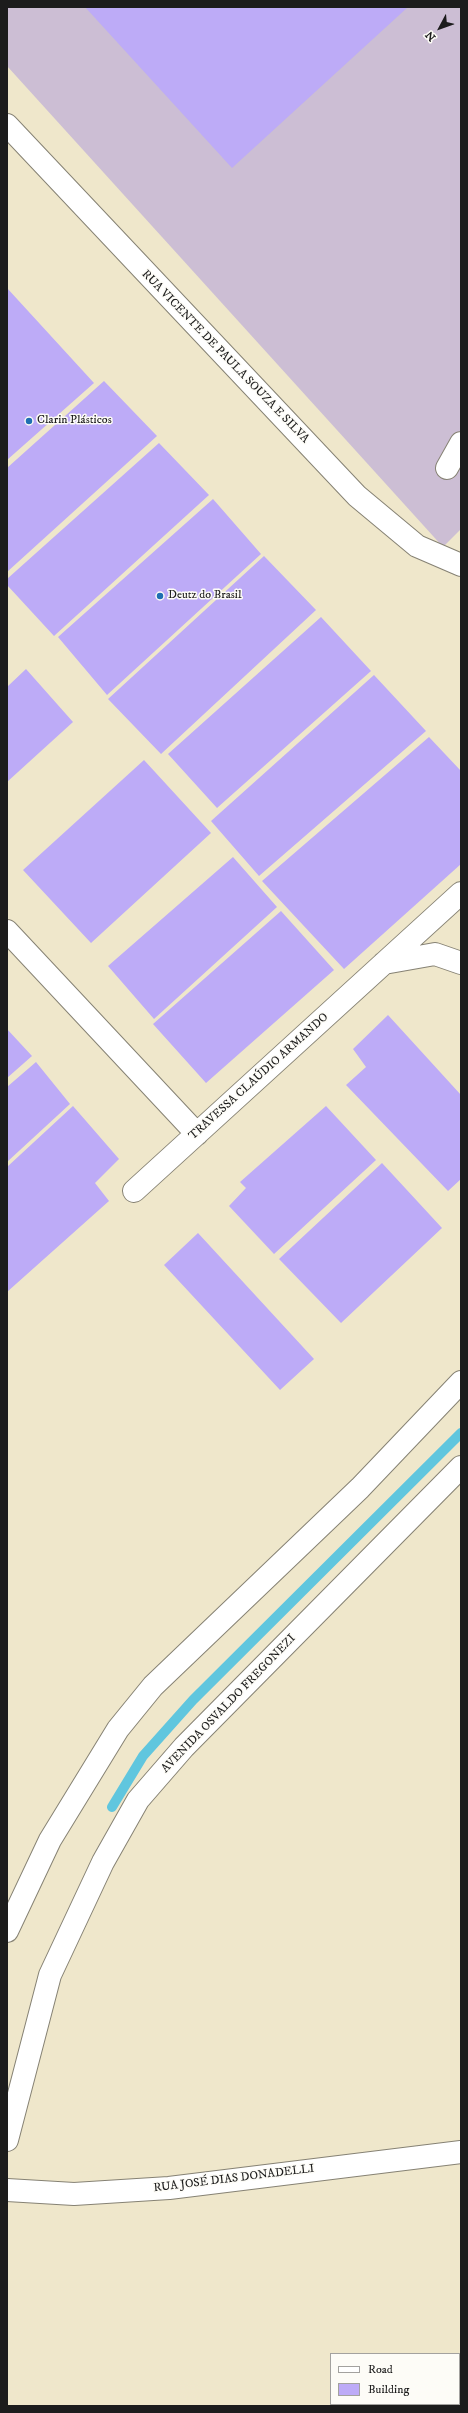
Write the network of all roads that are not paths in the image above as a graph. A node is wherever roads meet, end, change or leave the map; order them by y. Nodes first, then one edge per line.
1 (7, 125) edge
2 (461, 443) edge
3 (447, 468) dead end
4 (461, 565) edge
5 (461, 893) edge
6 (7, 931) edge
7 (384, 963) junction
8 (461, 963) edge
9 (197, 1134) junction
10 (134, 1191) dead end
11 (461, 1382) edge
12 (461, 1468) edge
13 (7, 1931) edge
14 (7, 2140) edge
15 (461, 2152) edge
16 (7, 2190) edge

1 - 4 street, RUA VICENTE DE PAULA SOUZA E SILVA
2 - 3 street
5 - 7 street, TRAVESSA CLAÚDIO ARMANDO
6 - 9 street
7 - 8 street
7 - 9 street, TRAVESSA CLAÚDIO ARMANDO
9 - 10 street, TRAVESSA CLAÚDIO ARMANDO
11 - 13 street
12 - 14 street, AVENIDA OSVALDO FREGONEZI
15 - 16 street, RUA JOSÉ DIAS DONADELLI

